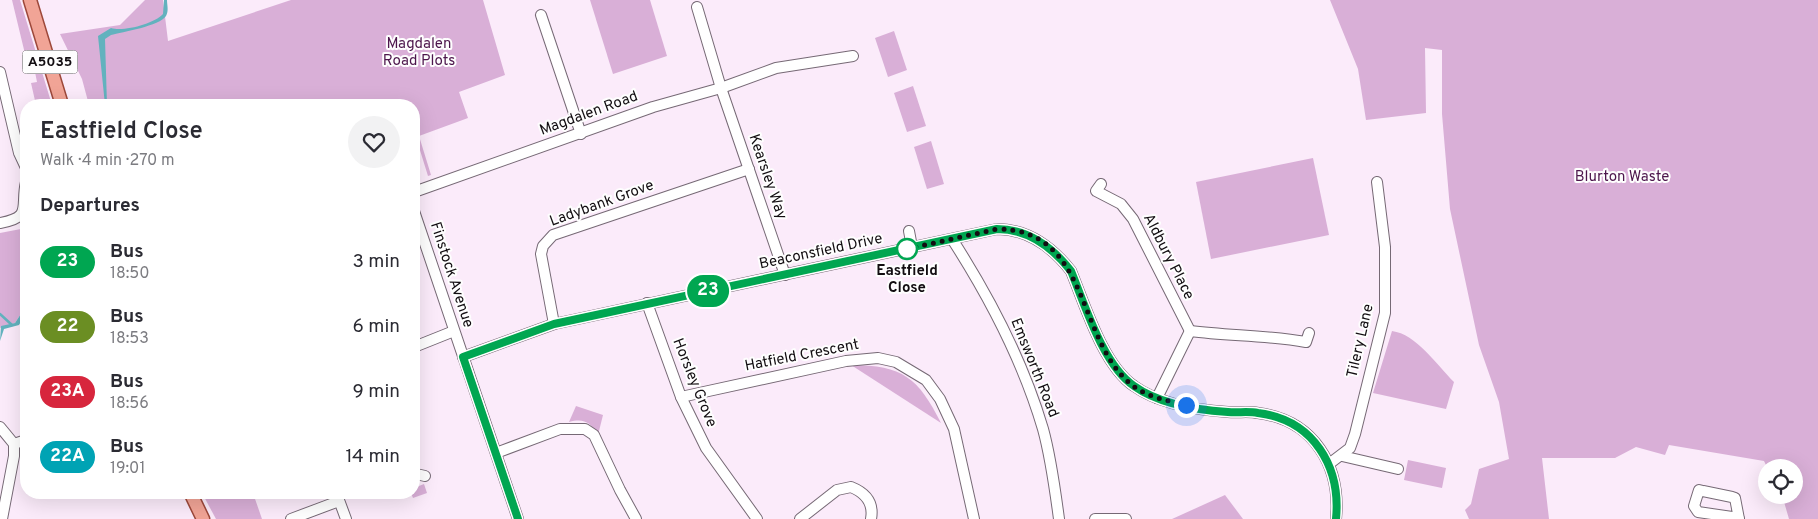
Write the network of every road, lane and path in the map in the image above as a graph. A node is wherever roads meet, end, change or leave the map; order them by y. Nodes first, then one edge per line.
1 (30, 0) edge
2 (695, 7) dead end
3 (541, 15) dead end
4 (853, 56) dead end
5 (0, 72) edge
6 (721, 88) junction
7 (60, 99) edge
8 (581, 134) junction
9 (20, 155) edge
10 (749, 169) junction
11 (1377, 182) dead end
12 (1101, 184) dead end
13 (420, 190) edge
14 (20, 217) edge
15 (0, 223) edge
16 (420, 229) edge
17 (909, 231) dead end
18 (952, 239) junction
19 (912, 247) junction
20 (785, 275) junction
21 (647, 303) junction
22 (554, 324) junction
23 (454, 331) junction
24 (1190, 331) junction
25 (1309, 333) dead end
26 (420, 344) edge
27 (463, 357) junction
28 (681, 397) junction
29 (1157, 398) junction
30 (0, 427) edge
31 (20, 442) edge
32 (14, 444) junction
33 (496, 453) junction
34 (1342, 456) junction
35 (1329, 464) junction
36 (1398, 469) dead end
37 (193, 499) edge
38 (333, 499) edge
39 (338, 499) edge
40 (2, 519) edge
41 (203, 519) edge
42 (291, 519) edge
43 (346, 519) edge
44 (518, 519) edge
45 (636, 519) edge
46 (757, 519) edge
47 (800, 519) edge
48 (871, 519) edge
49 (974, 519) edge
50 (1060, 519) edge
51 (1095, 519) edge
52 (1126, 519) edge
53 (1336, 519) edge

1 - 7 main road, A5035
2 - 6 street, Kearsley Way
3 - 8 street
4 - 6 street, Magdalen Road
5 - 9 street
6 - 8 street, Magdalen Road
6 - 10 street, Kearsley Way
8 - 13 street, Magdalen Road
10 - 20 street, Kearsley Way
10 - 22 street, Ladybank Grove
11 - 34 street, Tilery Lane
12 - 24 street, Aldbury Place
14 - 15 street
16 - 23 street, Finstock Avenue
17 - 19 street
18 - 19 street, Beaconsfield Drive
18 - 29 street, Beaconsfield Drive
18 - 50 street, Emsworth Road
19 - 20 street, Beaconsfield Drive
20 - 21 street, Beaconsfield Drive
21 - 22 street, Beaconsfield Drive
21 - 28 street, Horsley Grove
22 - 27 street, Beaconsfield Drive
23 - 26 street
23 - 27 street, Finstock Avenue
24 - 25 street
24 - 29 street
27 - 33 street, Finstock Avenue
28 - 46 street, Horsley Grove
28 - 49 street, Hatfield Crescent
29 - 35 street, Beaconsfield Drive
30 - 32 street
31 - 32 street
32 - 40 street
33 - 44 street, Finstock Avenue
33 - 45 street
34 - 35 street, Tilery Lane
34 - 36 street
35 - 53 street, Beaconsfield Drive
37 - 41 main road
38 - 42 street
39 - 43 street
47 - 48 street
51 - 52 street

